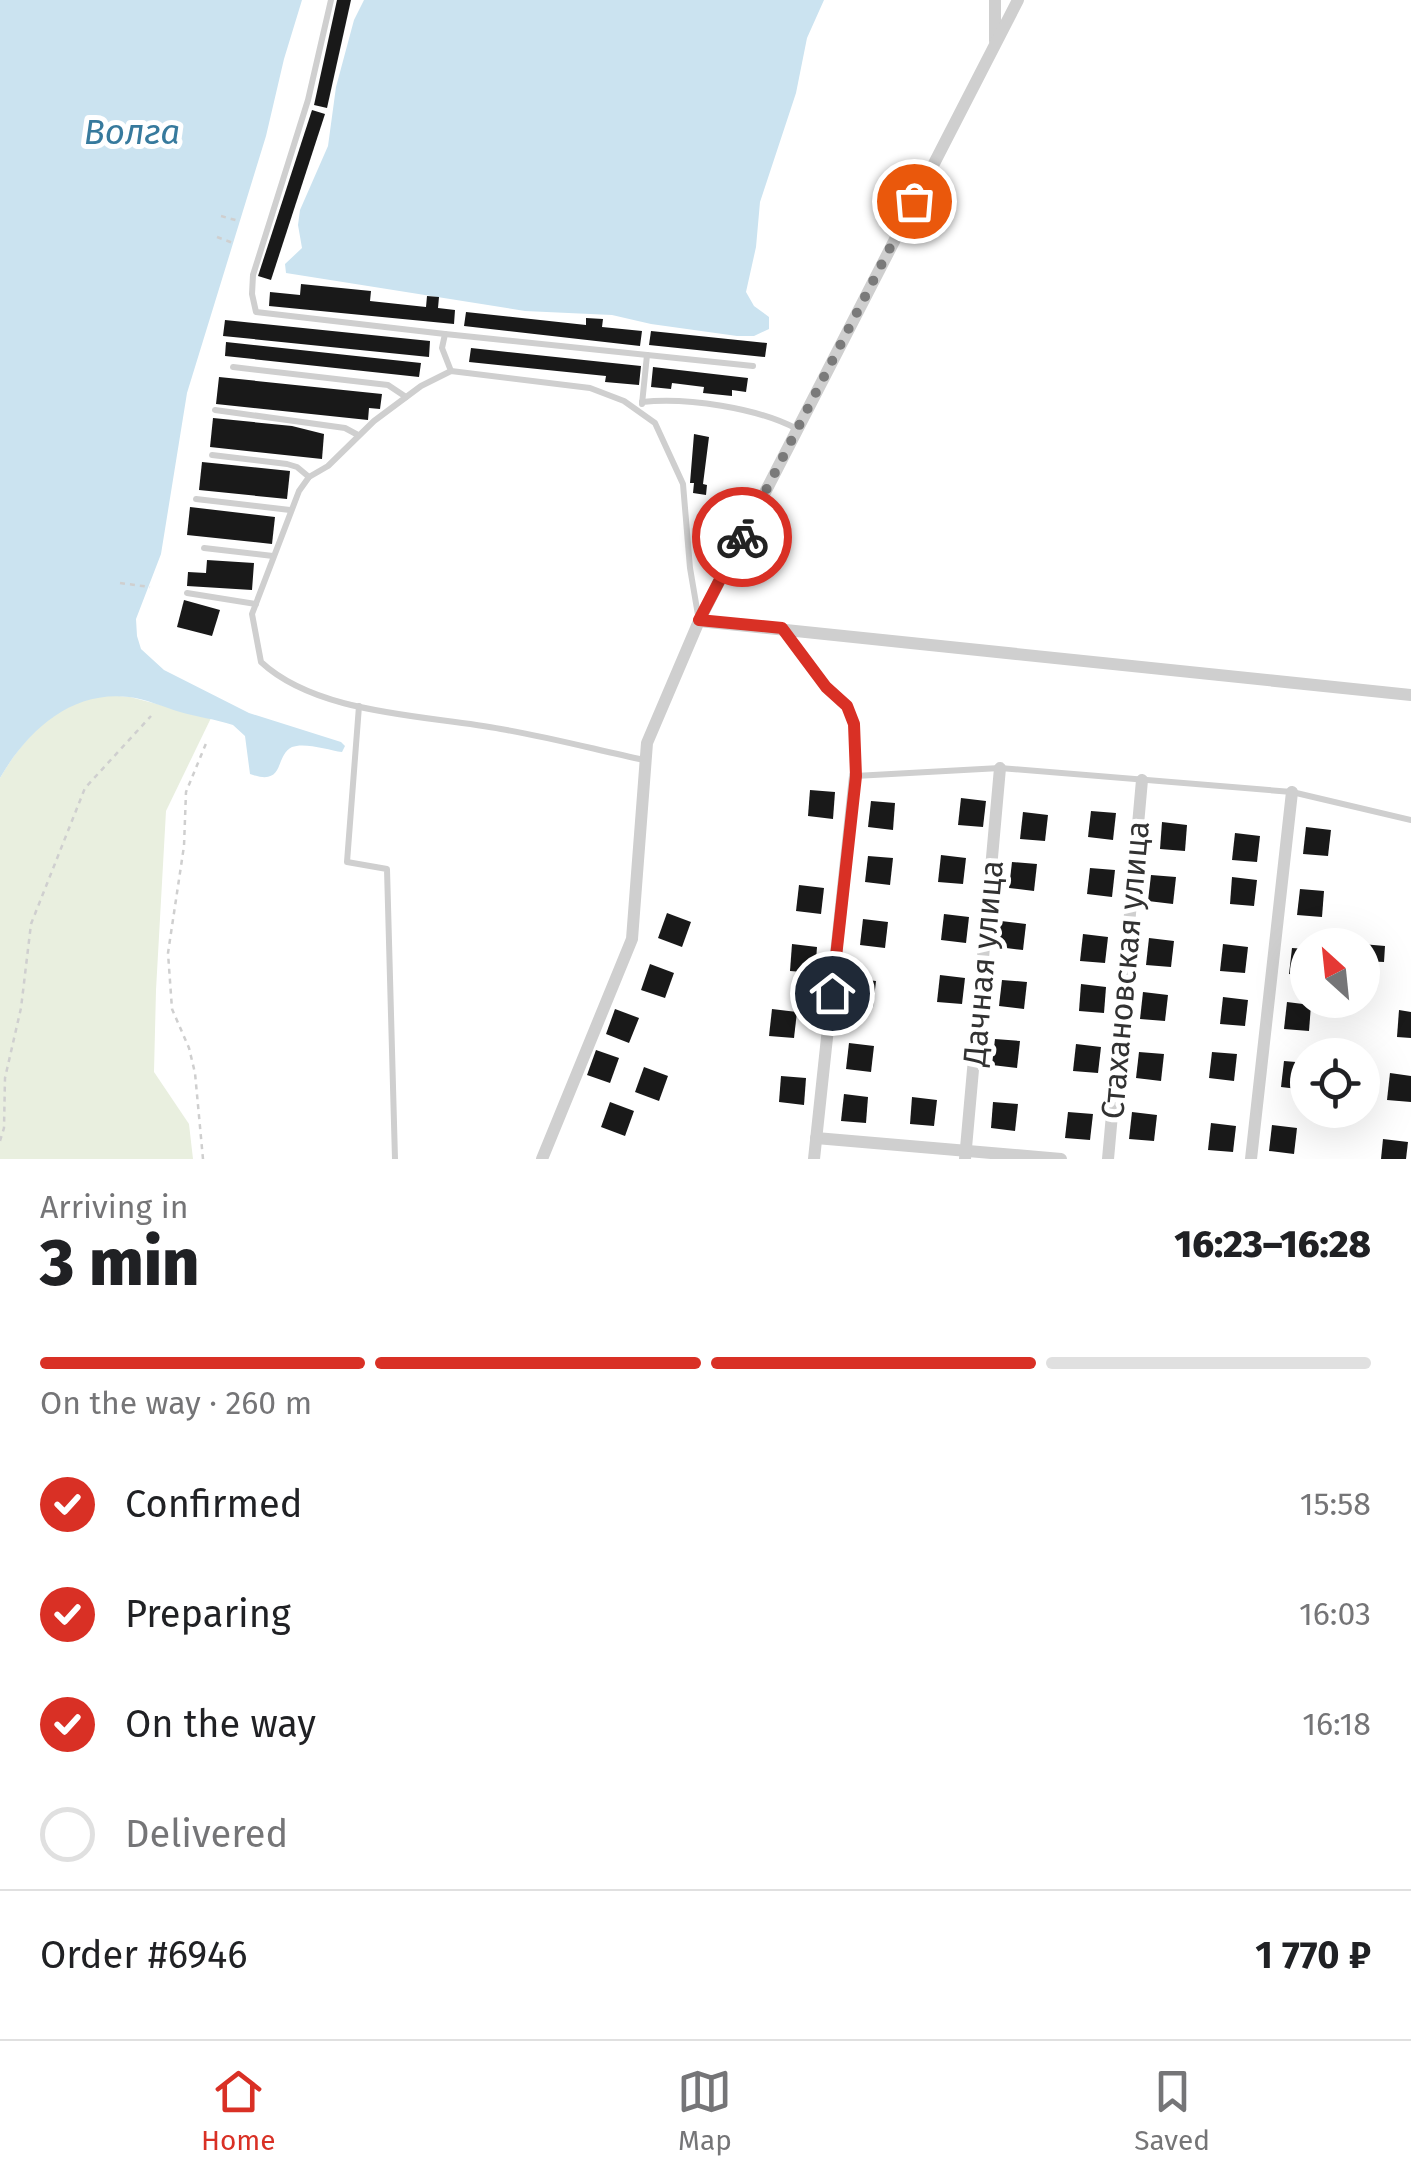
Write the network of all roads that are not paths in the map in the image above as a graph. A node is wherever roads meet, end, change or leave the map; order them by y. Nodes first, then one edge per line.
1 (331, 0) edge
2 (995, 0) edge
3 (1018, 0) edge
4 (994, 44) junction
5 (445, 334) junction
6 (647, 355) junction
7 (753, 366) dead end
8 (233, 367) dead end
9 (451, 370) junction
10 (406, 396) junction
11 (642, 406) junction
12 (215, 410) dead end
13 (797, 429) junction
14 (358, 434) junction
15 (212, 454) dead end
16 (309, 477) junction
17 (196, 500) dead end
18 (290, 510) junction
19 (204, 548) dead end
20 (273, 556) junction
21 (186, 592) dead end
22 (256, 604) junction
23 (699, 620) junction
24 (782, 628) junction
25 (1411, 695) edge
26 (359, 706) junction
27 (645, 760) junction
28 (1000, 768) junction
29 (856, 776) junction
30 (1142, 780) junction
31 (1292, 792) junction
32 (1411, 820) edge
33 (816, 1138) junction
34 (966, 1155) edge
35 (394, 1159) edge
36 (542, 1159) edge
37 (814, 1159) edge
38 (1061, 1159) edge
39 (1108, 1159) edge
40 (1251, 1159) edge

1 - 5 lane
2 - 4 street
3 - 4 street
4 - 13 street
5 - 6 lane
5 - 9 lane
6 - 7 lane
6 - 11 lane
8 - 10 lane
9 - 10 lane
9 - 11 lane
10 - 14 lane
11 - 13 lane
11 - 23 lane
12 - 14 lane
13 - 23 street
14 - 16 lane
15 - 16 lane
16 - 18 lane
17 - 18 lane
18 - 20 lane
19 - 20 lane
20 - 22 lane
21 - 22 lane
22 - 26 lane
23 - 24 street
23 - 27 street
24 - 25 street
24 - 29 lane
26 - 27 lane
26 - 35 lane
27 - 36 street
28 - 29 lane
28 - 30 lane
28 - 34 street, Дачная улица
29 - 33 street
30 - 31 lane
30 - 39 street, Стахановская улица
31 - 32 lane
31 - 40 street
33 - 34 street
33 - 37 street
34 - 38 street

